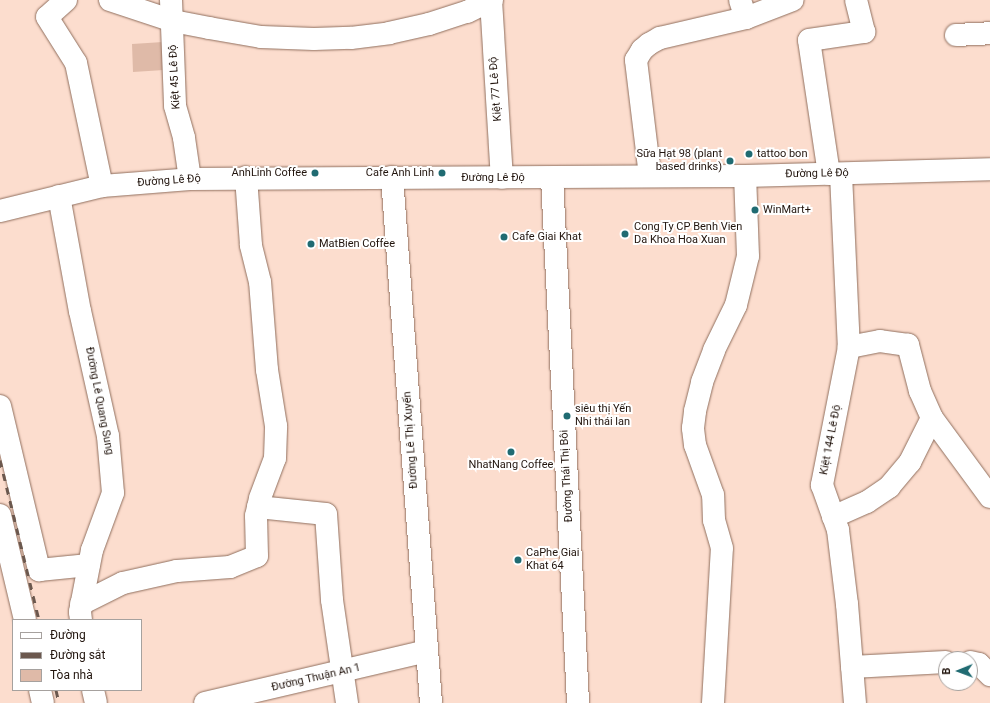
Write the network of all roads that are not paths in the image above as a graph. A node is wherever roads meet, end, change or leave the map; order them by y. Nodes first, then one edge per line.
1 (66, 0) edge
2 (110, 0) edge
3 (491, 0) edge
4 (793, 0) edge
5 (856, 0) edge
6 (743, 9) edge
7 (172, 10) edge
8 (990, 33) edge
9 (956, 36) dead end
10 (990, 169) edge
11 (835, 174) junction
12 (650, 176) junction
13 (745, 176) junction
14 (246, 177) junction
15 (392, 177) junction
16 (502, 178) junction
17 (552, 178) junction
18 (190, 179) junction
19 (102, 186) junction
20 (59, 196) junction
21 (0, 211) edge
22 (849, 347) junction
23 (0, 406) edge
24 (932, 418) junction
25 (990, 497) edge
26 (258, 508) junction
27 (0, 515) edge
28 (833, 517) junction
29 (89, 565) junction
30 (81, 612) edge
31 (25, 619) edge
32 (427, 651) junction
33 (938, 662) edge
34 (978, 664) edge
35 (852, 667) junction
36 (342, 672) junction
37 (990, 675) edge
38 (40, 691) edge
39 (94, 691) edge
40 (43, 703) edge
41 (96, 703) edge
42 (205, 703) edge
43 (347, 703) edge
44 (431, 703) edge
45 (578, 703) edge
46 (713, 703) edge
47 (855, 703) edge

1 - 19 street
2 - 7 street
3 - 7 street
3 - 16 street, Kiệt 77 Lê Độ
4 - 6 street
5 - 11 street, Kiệt 144 Lê Độ
6 - 12 street
7 - 18 street, Kiệt 45 Lê Độ
8 - 9 street
10 - 11 street, Đường Lê Độ
11 - 13 street, Đường Lê Độ
11 - 22 street, Kiệt 144 Lê Độ
12 - 13 street, Đường Lê Độ
12 - 17 street, Đường Lê Độ
13 - 46 street
14 - 15 street, Đường Lê Độ
14 - 18 street, Đường Lê Độ
14 - 26 street, Đường Lê Quang Sung
15 - 16 street, Đường Lê Độ
15 - 32 street, Đường Lê Thị Xuyến
16 - 17 street, Đường Lê Độ
17 - 45 street, Đường Thái Thị Bôi
18 - 19 street, Đường Lê Độ
19 - 20 street, Đường Lê Độ
20 - 21 street, Đường Lê Độ
20 - 29 street, Đường Lê Quang Sung
22 - 24 street
22 - 28 street, Kiệt 144 Lê Độ
23 - 29 street
24 - 25 street
24 - 28 street
26 - 30 street, Đường Lê Quang Sung
26 - 36 street
27 - 31 street
28 - 35 street, Kiệt 144 Lê Độ
29 - 30 street, Đường Lê Quang Sung
32 - 36 street, Đường Thuận An 1
32 - 44 street, Đường Lê Thị Xuyến
33 - 35 street
34 - 37 street
35 - 47 street, Kiệt 144 Lê Độ
36 - 42 street, Đường Thuận An 1
36 - 43 street
38 - 40 street
39 - 41 street

